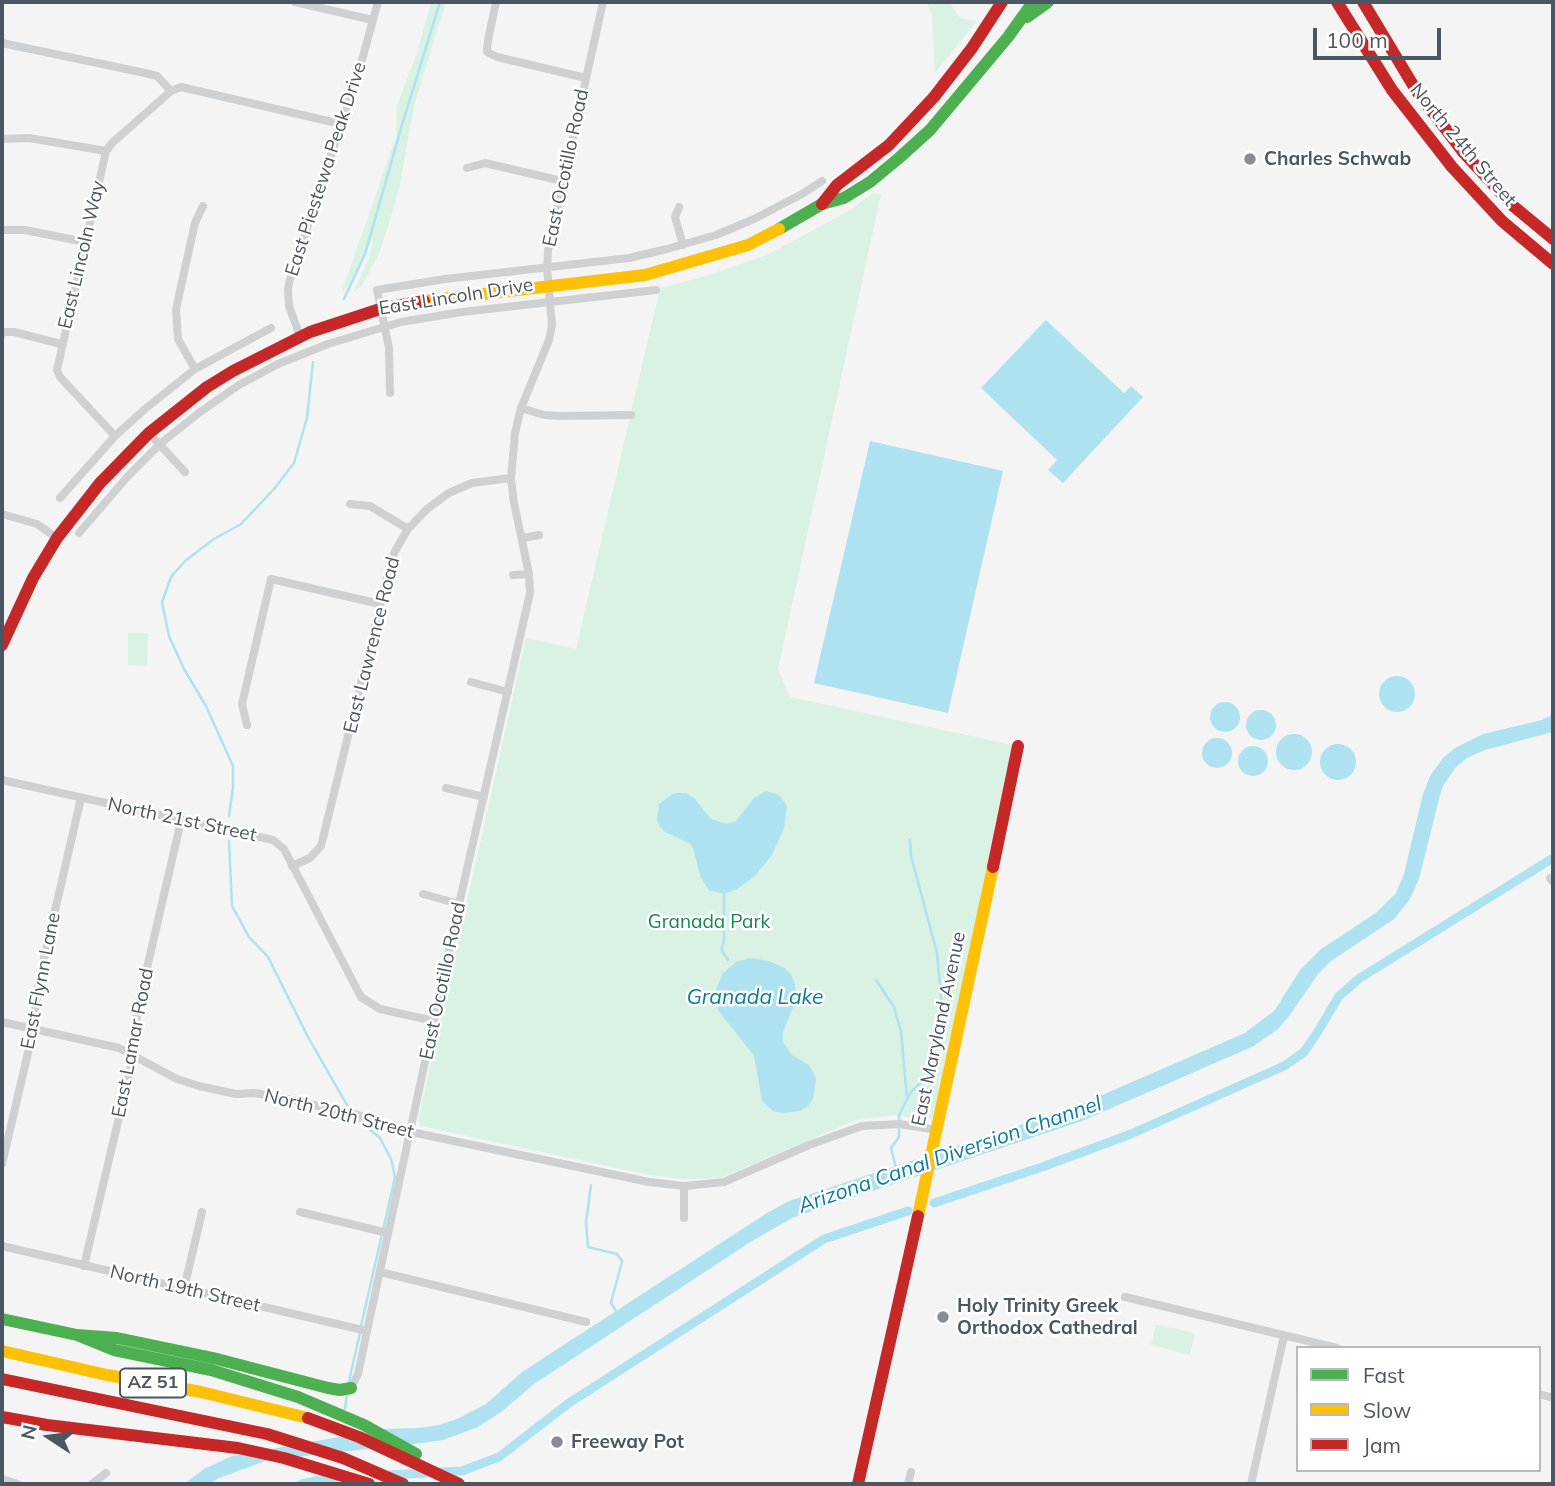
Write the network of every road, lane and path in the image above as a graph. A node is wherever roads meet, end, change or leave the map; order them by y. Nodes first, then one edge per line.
1 (295, 2) edge
2 (378, 2) edge
3 (496, 2) edge
4 (603, 2) edge
5 (1002, 2) edge
6 (1033, 2) edge
7 (1048, 2) edge
8 (1337, 2) edge
9 (1363, 2) edge
10 (373, 20) junction
11 (1016, 25) junction
12 (2, 43) edge
13 (586, 78) junction
14 (171, 91) junction
15 (341, 124) junction
16 (1451, 137) junction
17 (2, 139) edge
18 (106, 151) junction
19 (1452, 167) junction
20 (467, 168) dead end
21 (562, 181) junction
22 (822, 181) dead end
23 (811, 189) junction
24 (822, 204) junction
25 (203, 206) dead end
26 (679, 207) dead end
27 (1521, 213) junction
28 (2, 230) edge
29 (1553, 239) edge
30 (85, 242) junction
31 (682, 245) junction
32 (1553, 264) edge
33 (547, 268) junction
34 (549, 286) junction
35 (656, 290) dead end
36 (551, 302) junction
37 (380, 309) junction
38 (385, 326) junction
39 (271, 328) dead end
40 (2, 333) edge
41 (300, 337) junction
42 (61, 344) junction
43 (195, 369) junction
44 (390, 393) dead end
45 (521, 408) junction
46 (631, 415) dead end
47 (149, 433) junction
48 (115, 436) junction
49 (160, 444) junction
50 (184, 472) dead end
51 (512, 478) junction
52 (60, 498) dead end
53 (350, 504) dead end
54 (2, 514) edge
55 (408, 529) junction
56 (79, 533) dead end
57 (539, 535) dead end
58 (57, 538) junction
59 (523, 538) junction
60 (529, 573) junction
61 (513, 575) dead end
62 (380, 604) junction
63 (251, 622) dead end
64 (261, 624) junction
65 (2, 645) edge
66 (471, 682) dead end
67 (508, 692) junction
68 (247, 724) dead end
69 (1018, 746) dead end
70 (2, 780) edge
71 (446, 788) dead end
72 (484, 797) junction
73 (81, 798) junction
74 (181, 821) junction
75 (292, 866) junction
76 (423, 894) dead end
77 (459, 904) junction
78 (434, 1021) junction
79 (2, 1022) edge
80 (33, 1029) junction
81 (132, 1053) junction
82 (937, 1130) junction
83 (411, 1132) junction
84 (2, 1164) edge
85 (684, 1186) junction
86 (202, 1212) dead end
87 (300, 1212) dead end
88 (684, 1218) dead end
89 (388, 1233) junction
90 (2, 1246) edge
91 (84, 1266) junction
92 (380, 1272) junction
93 (184, 1289) junction
94 (1125, 1297) dead end
95 (2, 1319) edge
96 (586, 1322) dead end
97 (367, 1331) junction
98 (77, 1335) junction
99 (1284, 1336) junction
100 (1327, 1346) edge
101 (2, 1351) edge
102 (2, 1380) edge
103 (351, 1388) joint
104 (2, 1417) edge
105 (911, 1472) dead end
106 (106, 1474) dead end
107 (2, 1479) edge
108 (454, 1481) edge
109 (18, 1484) edge
110 (92, 1484) edge
111 (369, 1484) edge
112 (403, 1484) edge
113 (858, 1484) edge
114 (908, 1484) edge
115 (1251, 1484) edge

1 - 10 street
2 - 10 street, East Piestewa Peak Drive
3 - 13 street
4 - 13 street, East Ocotillo Road
5 - 24 main road, East Lincoln Drive
6 - 11 main road, East Lincoln Drive
7 - 11 main road
8 - 19 main road, North 24th Street
9 - 16 main road, North 24th Street
10 - 15 street, East Piestewa Peak Drive
11 - 24 main road, East Lincoln Drive
12 - 14 street
13 - 21 street, East Ocotillo Road
14 - 15 street
14 - 18 street
15 - 41 street, East Piestewa Peak Drive
16 - 19 main road
16 - 27 main road, North 24th Street
17 - 18 street
18 - 30 street, East Lincoln Way
19 - 27 main road
19 - 32 main road, North 24th Street
20 - 21 street
21 - 33 street, East Ocotillo Road
22 - 23 street, East Lincoln Drive
23 - 24 street
23 - 31 street, East Lincoln Drive
24 - 34 main road, East Lincoln Drive
25 - 43 street
26 - 31 street
27 - 29 main road, North 24th Street
28 - 30 street
30 - 42 street, East Lincoln Way
31 - 33 street, East Lincoln Drive
33 - 34 street, East Ocotillo Road
33 - 37 street, East Lincoln Drive
34 - 36 street, East Ocotillo Road
34 - 37 main road, East Lincoln Drive
35 - 36 street, East Lincoln Drive
36 - 38 street, East Lincoln Drive
36 - 45 street, East Ocotillo Road
37 - 38 street
37 - 41 main road, East Lincoln Drive
38 - 44 street
38 - 49 street, East Lincoln Drive
39 - 43 street
40 - 42 street
41 - 47 main road, East Lincoln Drive
42 - 48 street, East Lincoln Way
43 - 48 street
45 - 46 street
45 - 51 street, East Ocotillo Road
47 - 49 street
47 - 58 main road, East Lincoln Drive
48 - 52 street
49 - 50 street
49 - 56 street, East Lincoln Drive
51 - 55 street, East Lawrence Road
51 - 59 street, East Ocotillo Road
53 - 55 street
54 - 58 street
55 - 62 street, East Lawrence Road
57 - 59 street
58 - 65 main road, East Lincoln Drive
59 - 60 street, East Ocotillo Road
60 - 61 street
60 - 67 street, East Ocotillo Road
62 - 64 street
62 - 75 street, East Lawrence Road
63 - 64 street
64 - 68 street
66 - 67 street
67 - 72 street, East Ocotillo Road
69 - 82 main road, East Maryland Avenue
70 - 73 street, North 21st Street
71 - 72 street
72 - 77 street, East Ocotillo Road
73 - 74 street, North 21st Street
73 - 80 street, East Flynn Lane
74 - 75 street, North 21st Street
74 - 81 street, East Lamar Road
75 - 78 street, North 21st Street
76 - 77 street
77 - 78 street, East Ocotillo Road
78 - 83 street, East Ocotillo Road
79 - 80 street, North 20th Street
80 - 81 street, North 20th Street
80 - 84 street, East Flynn Lane
81 - 83 street, North 20th Street
81 - 91 street, East Lamar Road
82 - 85 street, North 20th Street
82 - 113 main road, East Maryland Avenue
83 - 85 street, North 20th Street
83 - 89 street, East Ocotillo Road
85 - 88 street
86 - 93 street
87 - 89 street
89 - 92 street, East Ocotillo Road
90 - 91 street, North 19th Street
91 - 93 street, North 19th Street
92 - 96 street
92 - 97 street, East Ocotillo Road
93 - 97 street, North 19th Street
94 - 99 street
95 - 98 main road
97 - 103 street, East Ocotillo Road
98 - 103 main road
98 - 108 main road
99 - 100 street
99 - 115 street
101 - 108 main road, AZ 51
102 - 112 main road, AZ 51
104 - 111 main road
105 - 114 street
106 - 110 street
107 - 109 street

